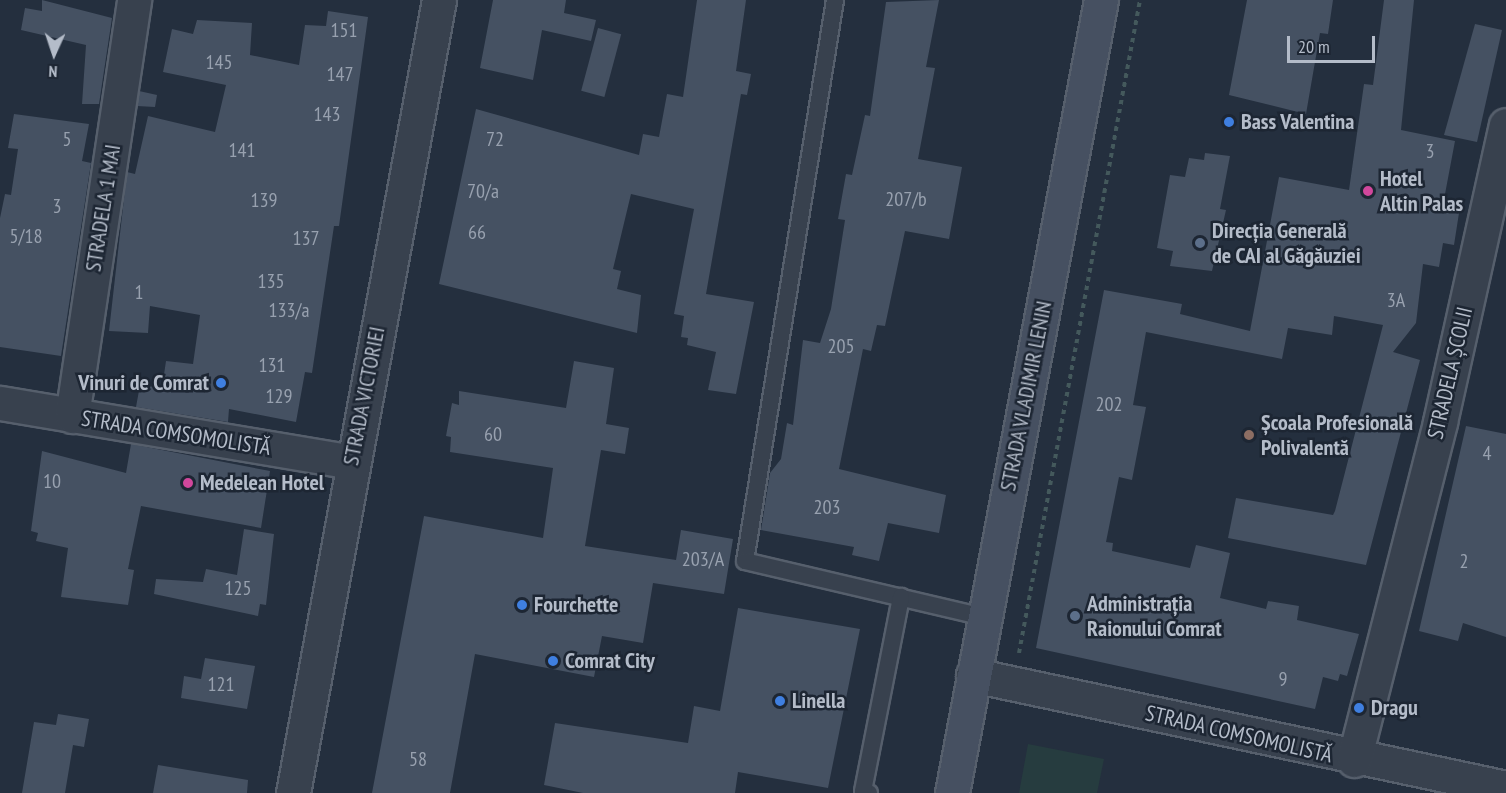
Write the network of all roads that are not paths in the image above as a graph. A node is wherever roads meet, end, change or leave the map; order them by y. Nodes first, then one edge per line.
1 (134, 0) edge
2 (439, 0) edge
3 (835, 0) edge
4 (1101, 0) edge
5 (1506, 124) edge
6 (0, 403) edge
7 (72, 416) junction
8 (352, 462) junction
9 (901, 597) junction
10 (984, 617) junction
11 (973, 675) junction
12 (1354, 760) junction
13 (1506, 788) edge
14 (293, 793) edge
15 (869, 793) edge
16 (952, 793) edge

1 - 7 street, STRADELA 1 MAI
2 - 8 street, STRADA VICTORIEI
3 - 9 lane
4 - 10 main road, STRADA VLADIMIR LENIN
5 - 12 street, STRADELA ȘCOLII
6 - 7 street, STRADA COMSOMOLISTĂ
7 - 8 street, STRADA COMSOMOLISTĂ
8 - 14 street, STRADA VICTORIEI
9 - 10 lane
9 - 15 lane
10 - 11 main road, STRADA VLADIMIR LENIN
11 - 12 street, STRADA COMSOMOLISTĂ
11 - 16 main road, STRADA VLADIMIR LENIN
12 - 13 street, STRADA COMSOMOLISTĂ

